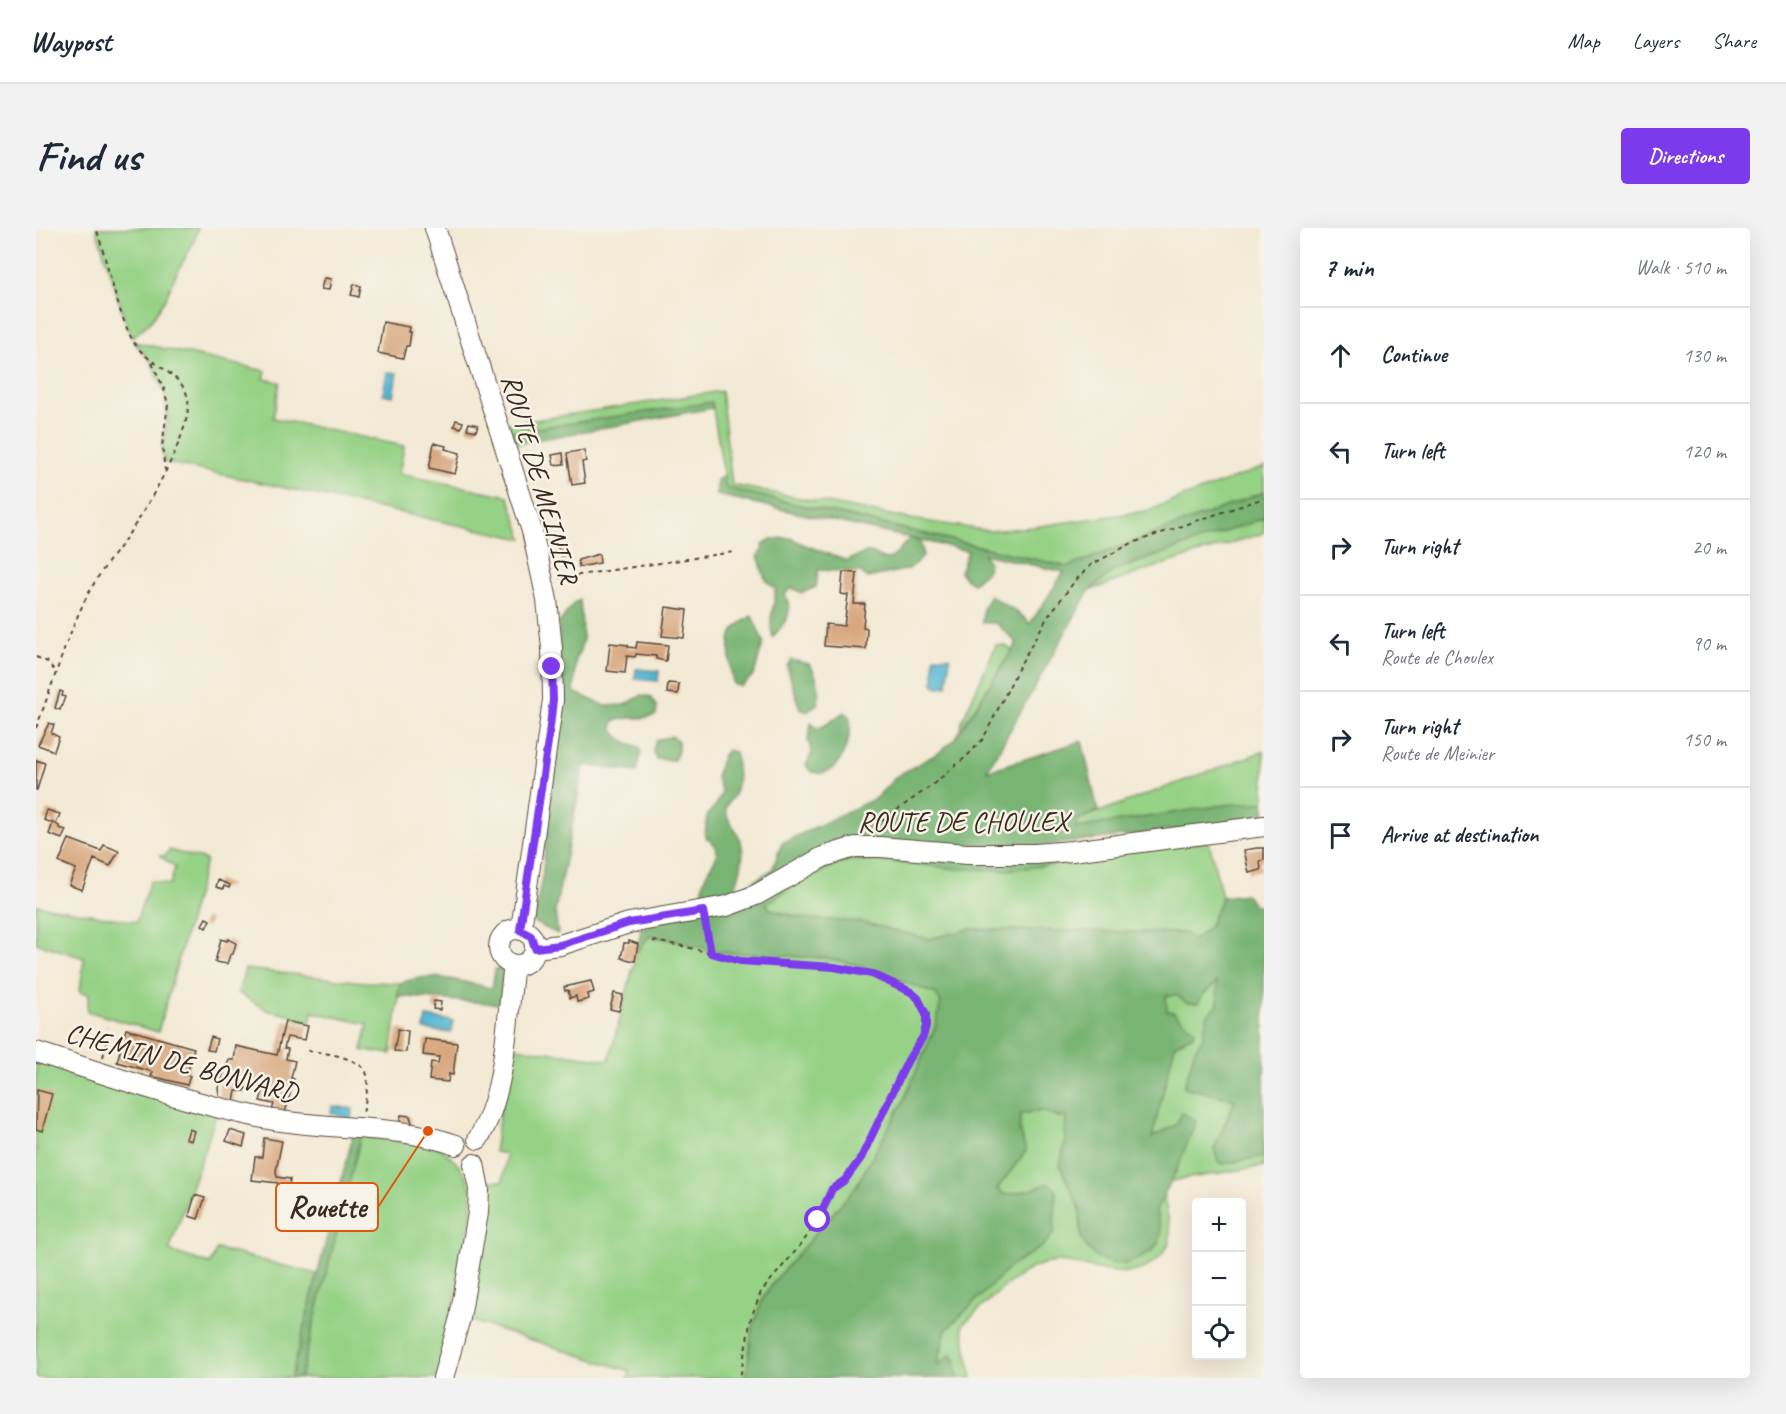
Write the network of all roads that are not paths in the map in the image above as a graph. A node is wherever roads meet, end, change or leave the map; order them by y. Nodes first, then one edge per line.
1 (435, 228) edge
2 (1264, 826) edge
3 (520, 930) junction
4 (535, 948) junction
5 (514, 965) junction
6 (36, 1052) edge
7 (478, 1139) junction
8 (456, 1145) junction
9 (474, 1164) junction
10 (443, 1378) edge

1 - 3 street, ROUTE DE MEINIER
2 - 4 street, ROUTE DE CHOULEX
3 - 4 street
3 - 5 street
4 - 5 street
5 - 7 street
6 - 8 street, CHEMIN DE BONVARD
7 - 8 street
7 - 9 street
8 - 9 street
9 - 10 street

